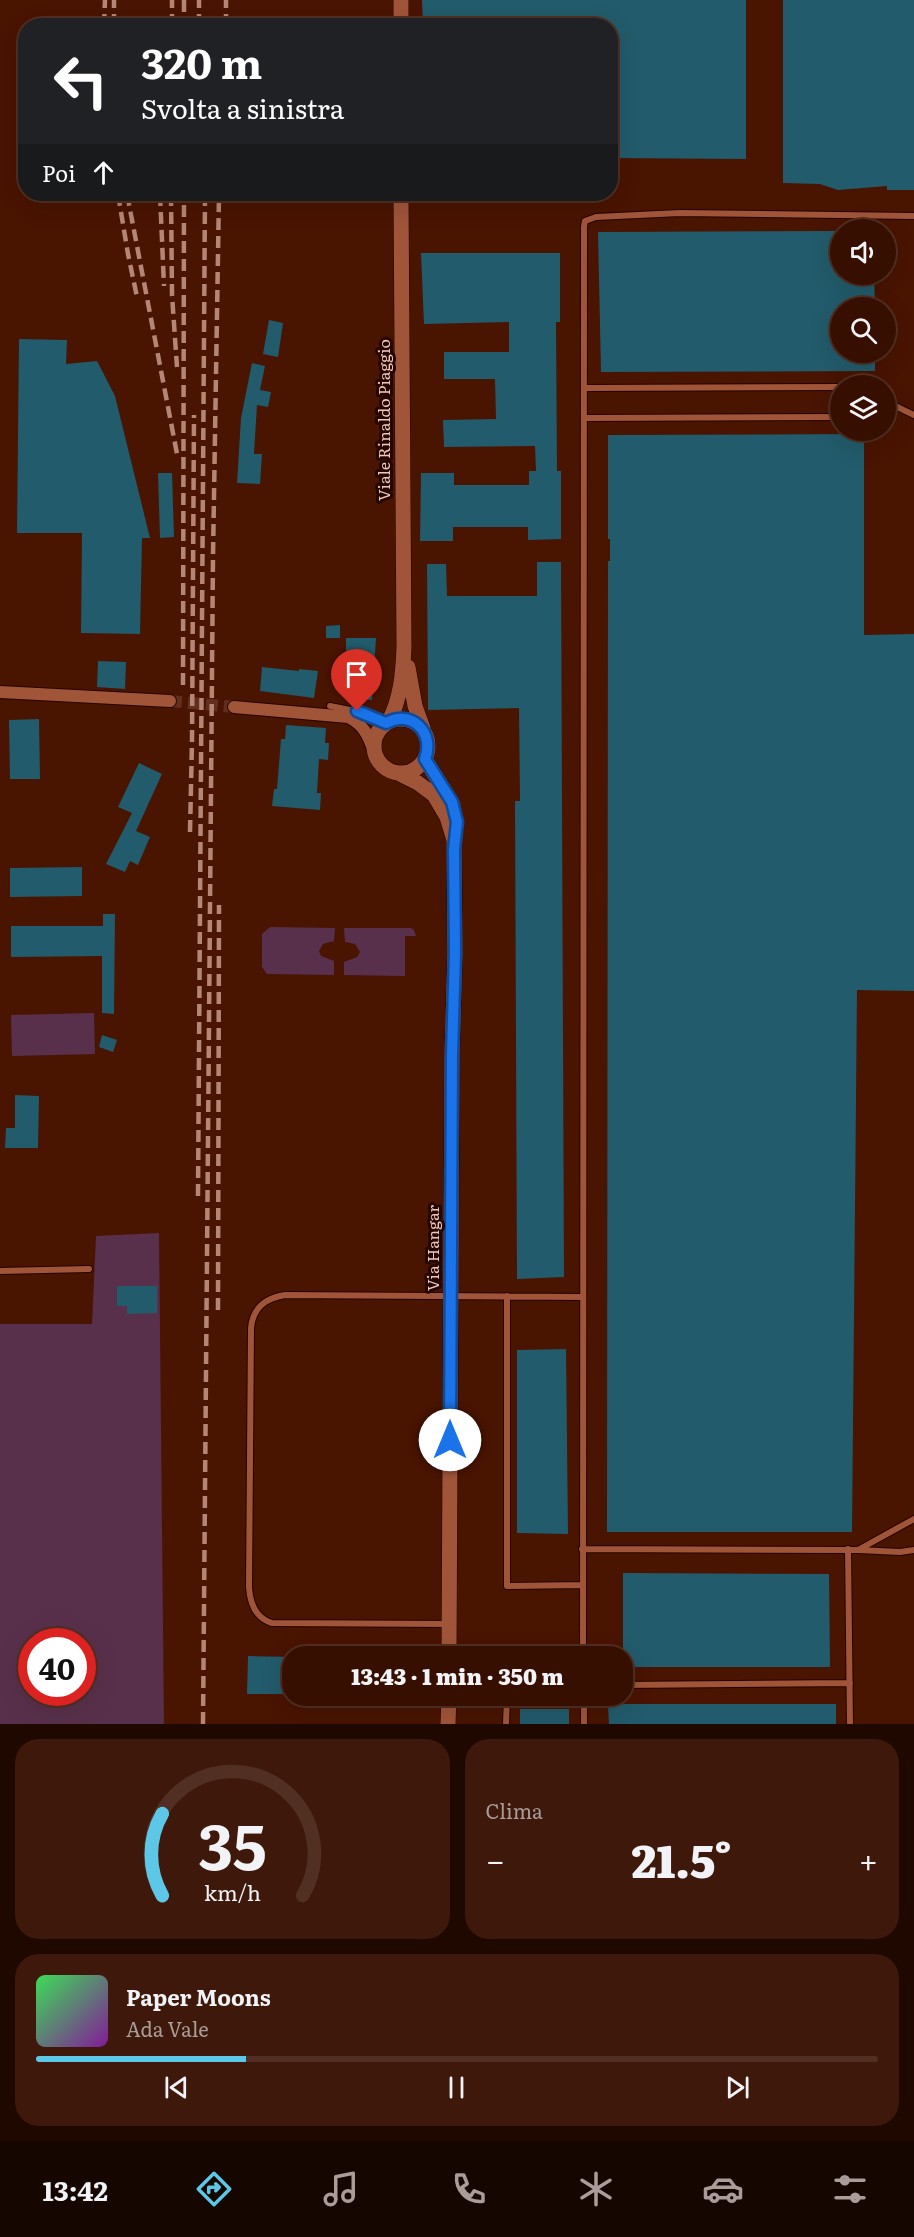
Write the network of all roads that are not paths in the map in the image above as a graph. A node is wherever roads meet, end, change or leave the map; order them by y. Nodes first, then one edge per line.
1 (401, 0) edge
2 (401, 18) edge
3 (401, 201) edge
4 (914, 216) edge
5 (830, 387) edge
6 (585, 388) junction
7 (896, 407) edge
8 (914, 415) edge
9 (830, 417) edge
10 (584, 418) junction
11 (404, 647) junction
12 (0, 692) edge
13 (170, 701) tunnel mouth
14 (330, 706) dead end
15 (234, 707) tunnel mouth
16 (387, 722) junction
17 (424, 731) junction
18 (374, 752) junction
19 (425, 759) junction
20 (398, 773) junction
21 (454, 840) junction
22 (88, 1269) dead end
23 (0, 1271) edge
24 (451, 1296) junction
25 (507, 1296) junction
26 (583, 1297) junction
27 (914, 1519) edge
28 (582, 1549) junction
29 (848, 1549) junction
30 (858, 1550) junction
31 (914, 1550) edge
32 (582, 1585) junction
33 (449, 1624) junction
34 (449, 1646) edge
35 (583, 1646) edge
36 (850, 1683) junction
37 (633, 1685) edge
38 (448, 1706) edge
39 (507, 1706) edge
40 (584, 1706) edge
41 (448, 1724) edge
42 (506, 1724) edge
43 (584, 1724) edge
44 (850, 1724) edge

1 - 2 street
3 - 11 street, Viale Rinaldo Piaggio
4 - 6 lane
5 - 6 lane
6 - 10 lane
7 - 8 lane
9 - 10 lane
10 - 26 lane
11 - 16 street, Viale Rinaldo Piaggio
11 - 17 street, Viale Rinaldo Piaggio
12 - 13 street
14 - 16 lane
15 - 18 street
16 - 17 street
16 - 18 street
17 - 19 street
18 - 20 street
19 - 20 street
19 - 21 street, Via Hangar
20 - 21 street, Via Hangar
21 - 24 street, Via Hangar
22 - 23 lane
24 - 25 lane
24 - 33 street, Via Hangar
24 - 33 lane
25 - 26 lane
25 - 32 lane
26 - 28 lane
27 - 30 lane
28 - 29 lane
28 - 32 lane
29 - 30 lane
29 - 36 lane
30 - 31 lane
32 - 35 lane
33 - 34 street, Via Hangar
36 - 37 lane
36 - 44 lane
38 - 41 street
39 - 42 lane
40 - 43 lane

